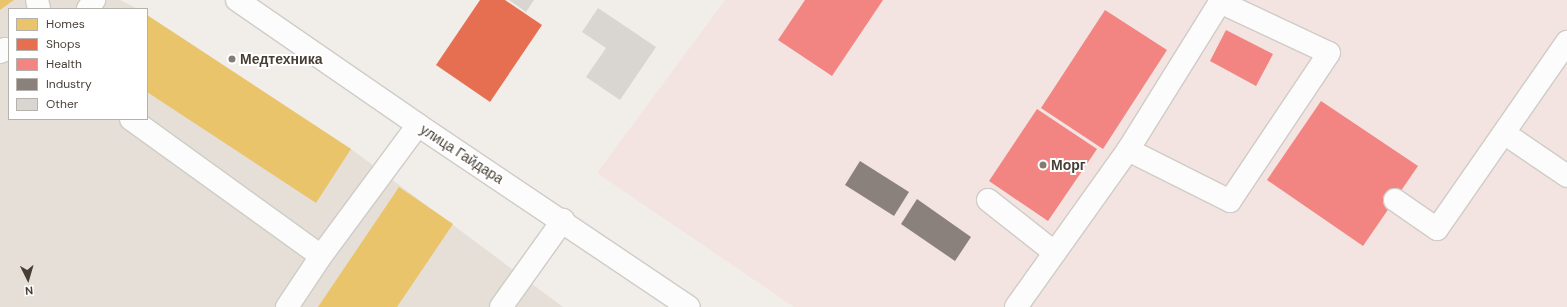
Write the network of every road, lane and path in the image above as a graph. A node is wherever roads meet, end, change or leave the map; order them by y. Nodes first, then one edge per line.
1 (237, 0) edge
2 (1567, 42) edge
3 (132, 120) edge
4 (418, 125) junction
5 (1504, 132) junction
6 (1128, 150) junction
7 (1567, 176) edge
8 (988, 200) dead end
9 (1395, 200) dead end
10 (563, 220) junction
11 (1055, 253) junction
12 (321, 256) junction
13 (287, 307) edge
14 (501, 307) edge
15 (689, 307) edge
16 (1016, 307) edge

1 - 4 street, улица Гайдара
2 - 5 street
3 - 12 street
4 - 10 street, улица Гайдара
4 - 12 street
5 - 7 street
5 - 9 street
6 - 6 street
6 - 11 street
8 - 11 street
10 - 14 street
10 - 15 street, улица Гайдара
11 - 16 street
12 - 13 street

